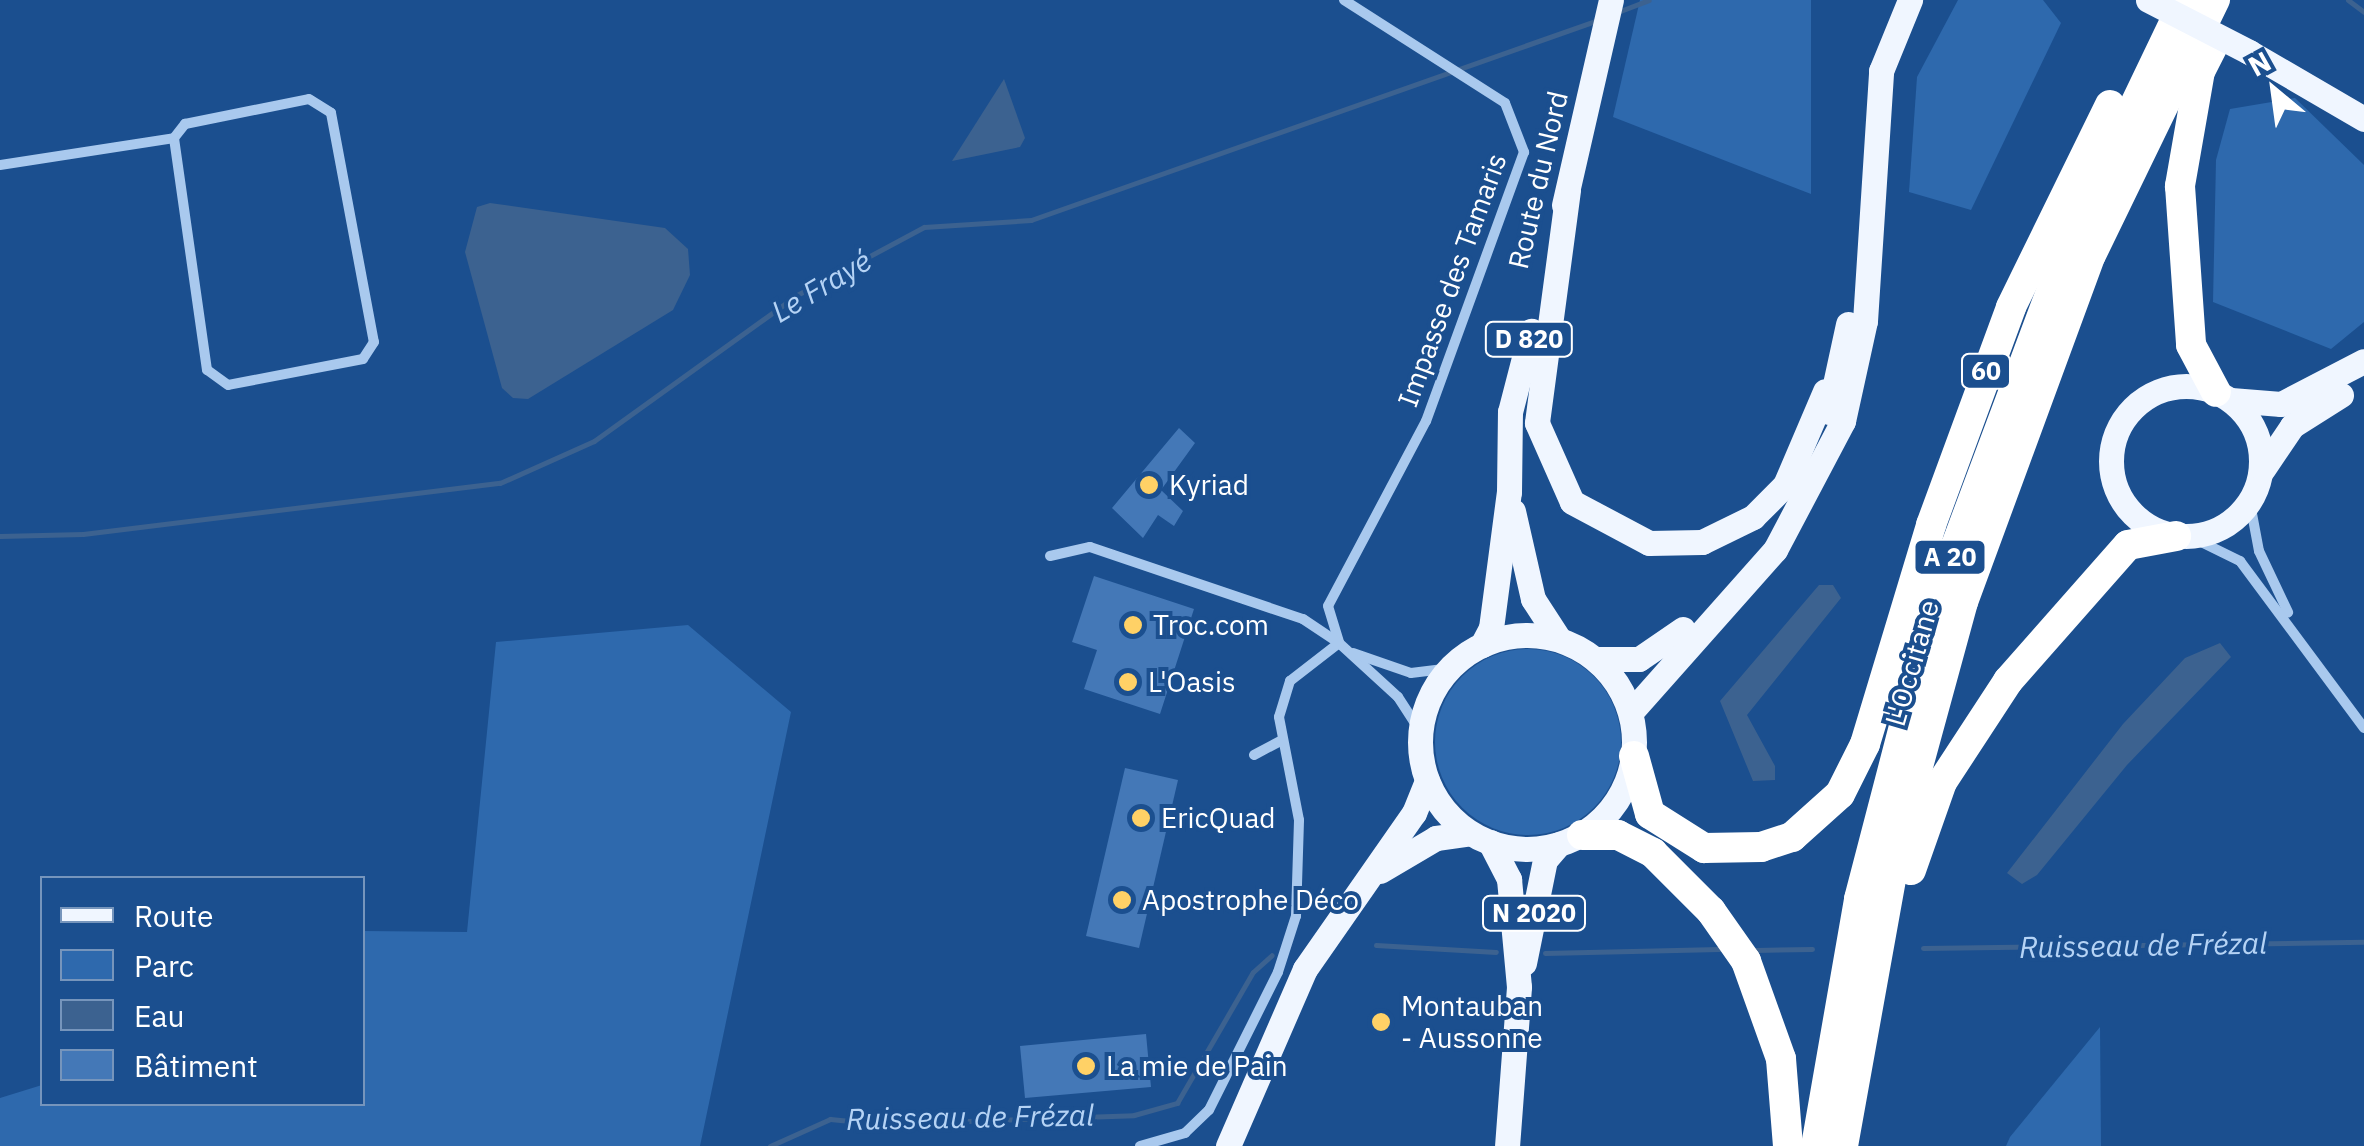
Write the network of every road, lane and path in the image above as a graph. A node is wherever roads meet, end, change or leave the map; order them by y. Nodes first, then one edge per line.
1 (1344, 0) edge
2 (1891, 0) edge
3 (1910, 0) edge
4 (2148, 0) edge
5 (2180, 0) edge
6 (2214, 0) edge
7 (2235, 0) edge
8 (1610, 2) edge
9 (2253, 46) junction
10 (2364, 100) edge
11 (2364, 119) edge
12 (174, 138) junction
13 (0, 166) edge
14 (1568, 190) junction
15 (1849, 320) junction
16 (2364, 361) edge
17 (2364, 381) edge
18 (2224, 396) junction
19 (2261, 474) junction
20 (1509, 492) junction
21 (2250, 503) junction
22 (2183, 536) junction
23 (1050, 556) dead end
24 (2295, 627) junction
25 (1558, 639) junction
26 (1339, 643) junction
27 (1482, 645) junction
28 (1596, 659) junction
29 (1450, 668) junction
30 (1631, 712) junction
31 (2364, 728) edge
32 (1420, 731) junction
33 (1282, 740) junction
34 (1254, 756) dead end
35 (1634, 756) junction
36 (1427, 781) junction
37 (1480, 838) junction
38 (1570, 839) junction
39 (1371, 876) junction
40 (1519, 987) junction
41 (1844, 1133) edge
42 (1140, 1146) edge
43 (1228, 1146) edge
44 (1507, 1146) edge
45 (1788, 1146) edge
46 (1816, 1146) edge

1 - 26 street, Impasse des Tamaris
2 - 15 main road
3 - 30 main road
4 - 9 main road, bridge
5 - 9 main road
5 - 35 highway, 60
5 - 46 highway, L'Occitane / A 20
6 - 41 highway, L'Occitane / A 20
7 - 18 highway
8 - 14 main road, Route du Nord / D 820
9 - 10 main road
9 - 11 main road
12 - 12 street
12 - 13 street
14 - 15 main road
14 - 20 main road, Route du Nord / D 820
15 - 28 main road
16 - 18 main road
17 - 19 main road
18 - 19 main road
18 - 22 main road
19 - 21 main road
20 - 25 main road, Route du Nord / D 820
20 - 27 main road, Route du Nord / D 820
21 - 22 main road
21 - 24 street
22 - 24 street
22 - 41 highway
23 - 26 street
24 - 31 street
25 - 27 main road
25 - 28 main road
26 - 29 street
26 - 32 street
26 - 33 street
27 - 29 main road
28 - 30 main road
29 - 32 main road
30 - 35 main road
32 - 36 main road
33 - 34 street
33 - 42 street
35 - 38 main road
36 - 37 main road
36 - 39 main road
37 - 38 main road
37 - 39 main road
37 - 40 main road, N 2020
38 - 40 main road, N 2020
38 - 45 highway
39 - 43 main road
40 - 44 main road, N 2020

